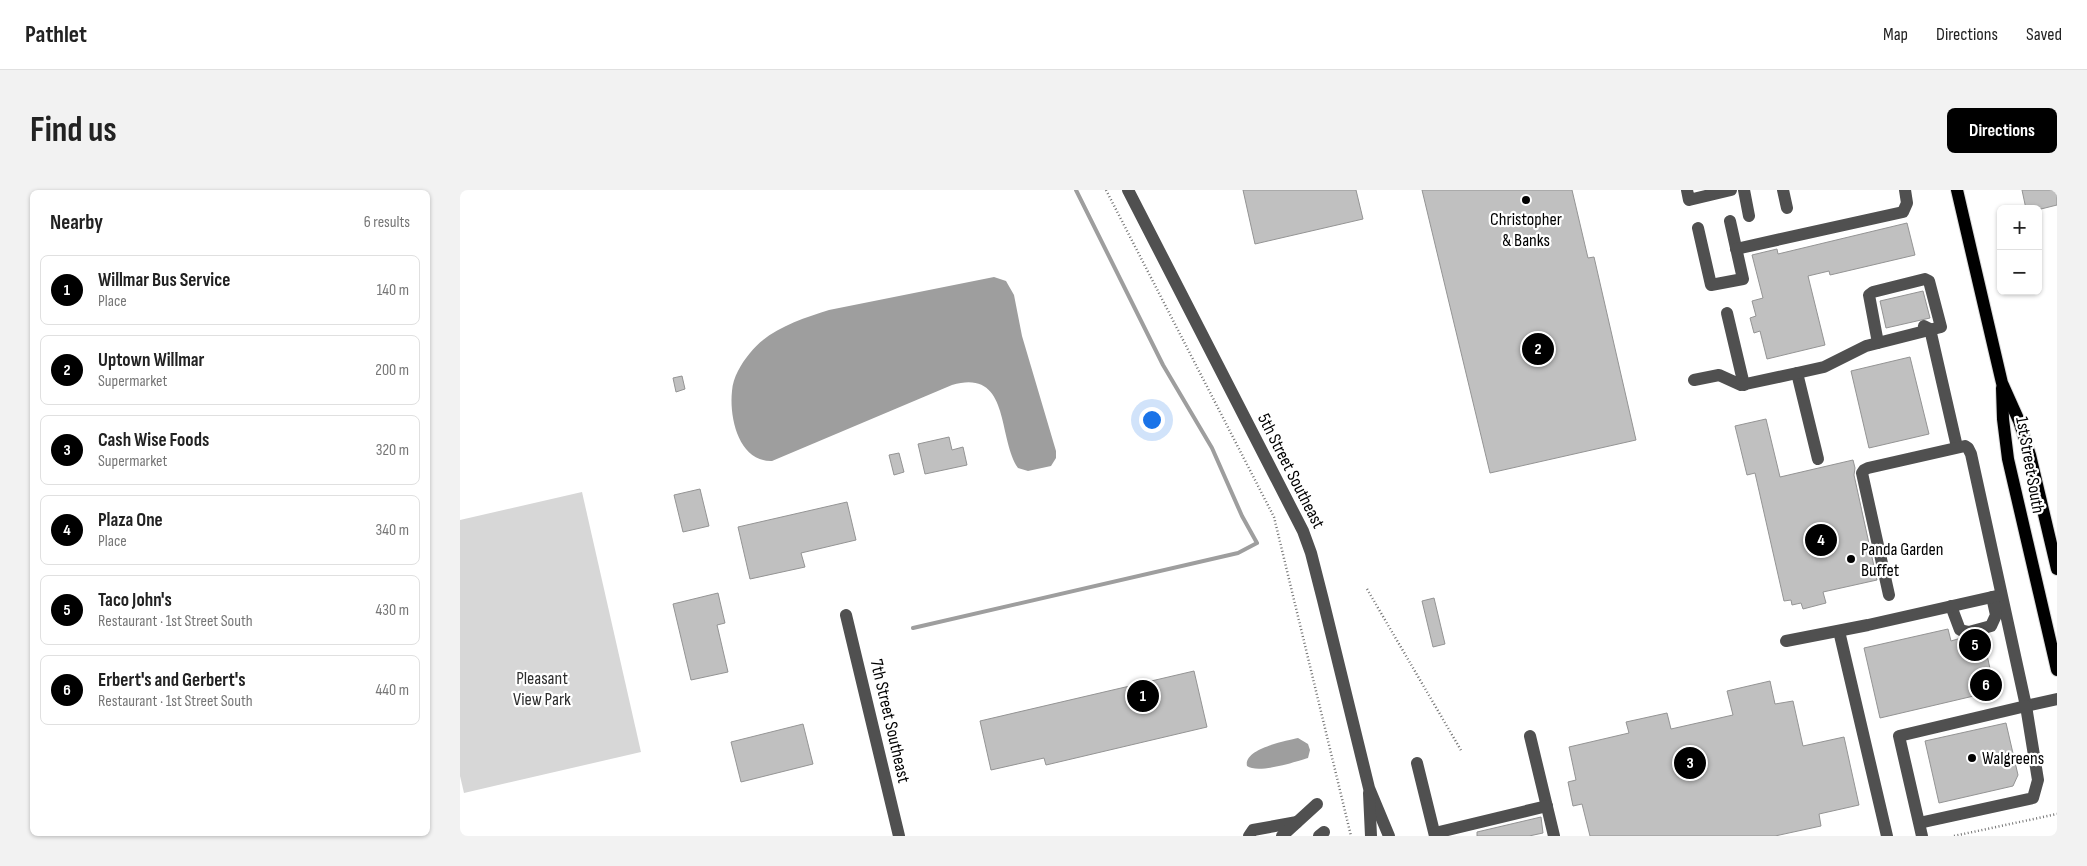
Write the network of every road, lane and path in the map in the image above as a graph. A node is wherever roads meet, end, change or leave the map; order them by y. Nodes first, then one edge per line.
1 (1106, 190) edge
2 (1128, 190) edge
3 (1731, 190) edge
4 (1744, 190) edge
5 (1783, 190) edge
6 (1905, 190) edge
7 (1957, 190) edge
8 (1715, 192) edge
9 (1688, 195) edge
10 (1787, 208) dead end
11 (1749, 216) dead end
12 (1730, 221) dead end
13 (1698, 228) dead end
14 (1736, 249) junction
15 (1727, 313) dead end
16 (1930, 330) junction
17 (1877, 339) junction
18 (1797, 374) junction
19 (1694, 380) dead end
20 (2002, 383) junction
21 (1744, 385) junction
22 (1957, 447) junction
23 (1818, 459) dead end
24 (2057, 569) edge
25 (1367, 589) dead end
26 (1889, 594) dead end
27 (1997, 596) junction
28 (1952, 606) junction
29 (846, 615) dead end
30 (1840, 631) junction
31 (1786, 641) dead end
32 (2057, 670) edge
33 (2057, 699) edge
34 (2026, 706) junction
35 (1530, 736) dead end
36 (1462, 752) dead end
37 (1417, 763) dead end
38 (1369, 788) junction
39 (1317, 804) dead end
40 (1547, 806) junction
41 (2057, 814) edge
42 (1297, 822) junction
43 (1919, 823) junction
44 (1435, 834) edge
45 (899, 836) edge
46 (1249, 836) edge
47 (1282, 836) edge
48 (1351, 836) edge
49 (1371, 836) edge
50 (1389, 836) edge
51 (1554, 836) edge
52 (1887, 836) edge
53 (1922, 836) edge
54 (1954, 836) edge

1 - 48 path
2 - 38 street, 5th Street Southeast
3 - 8 street
4 - 11 street
5 - 10 street
6 - 14 street
7 - 20 main road, 1st Street South
8 - 9 street
12 - 14 street
13 - 14 street
15 - 21 street
16 - 17 street
16 - 17 street
16 - 22 street
17 - 18 street
18 - 21 street
18 - 23 street
19 - 21 street
20 - 24 main road, 1st Street South
20 - 32 main road, 1st Street South
22 - 26 street
22 - 27 street
25 - 36 path
27 - 28 street
27 - 28 street
27 - 34 street
28 - 30 street
29 - 45 street, 7th Street Southeast
30 - 31 street
30 - 52 street
33 - 34 street
34 - 43 street
34 - 43 street
35 - 40 street
37 - 44 street
38 - 49 street, 5th Street Southeast
38 - 50 street, 5th Street Southeast
39 - 42 street
40 - 44 street
40 - 51 street
41 - 54 path
42 - 46 street
42 - 47 street
43 - 53 street

